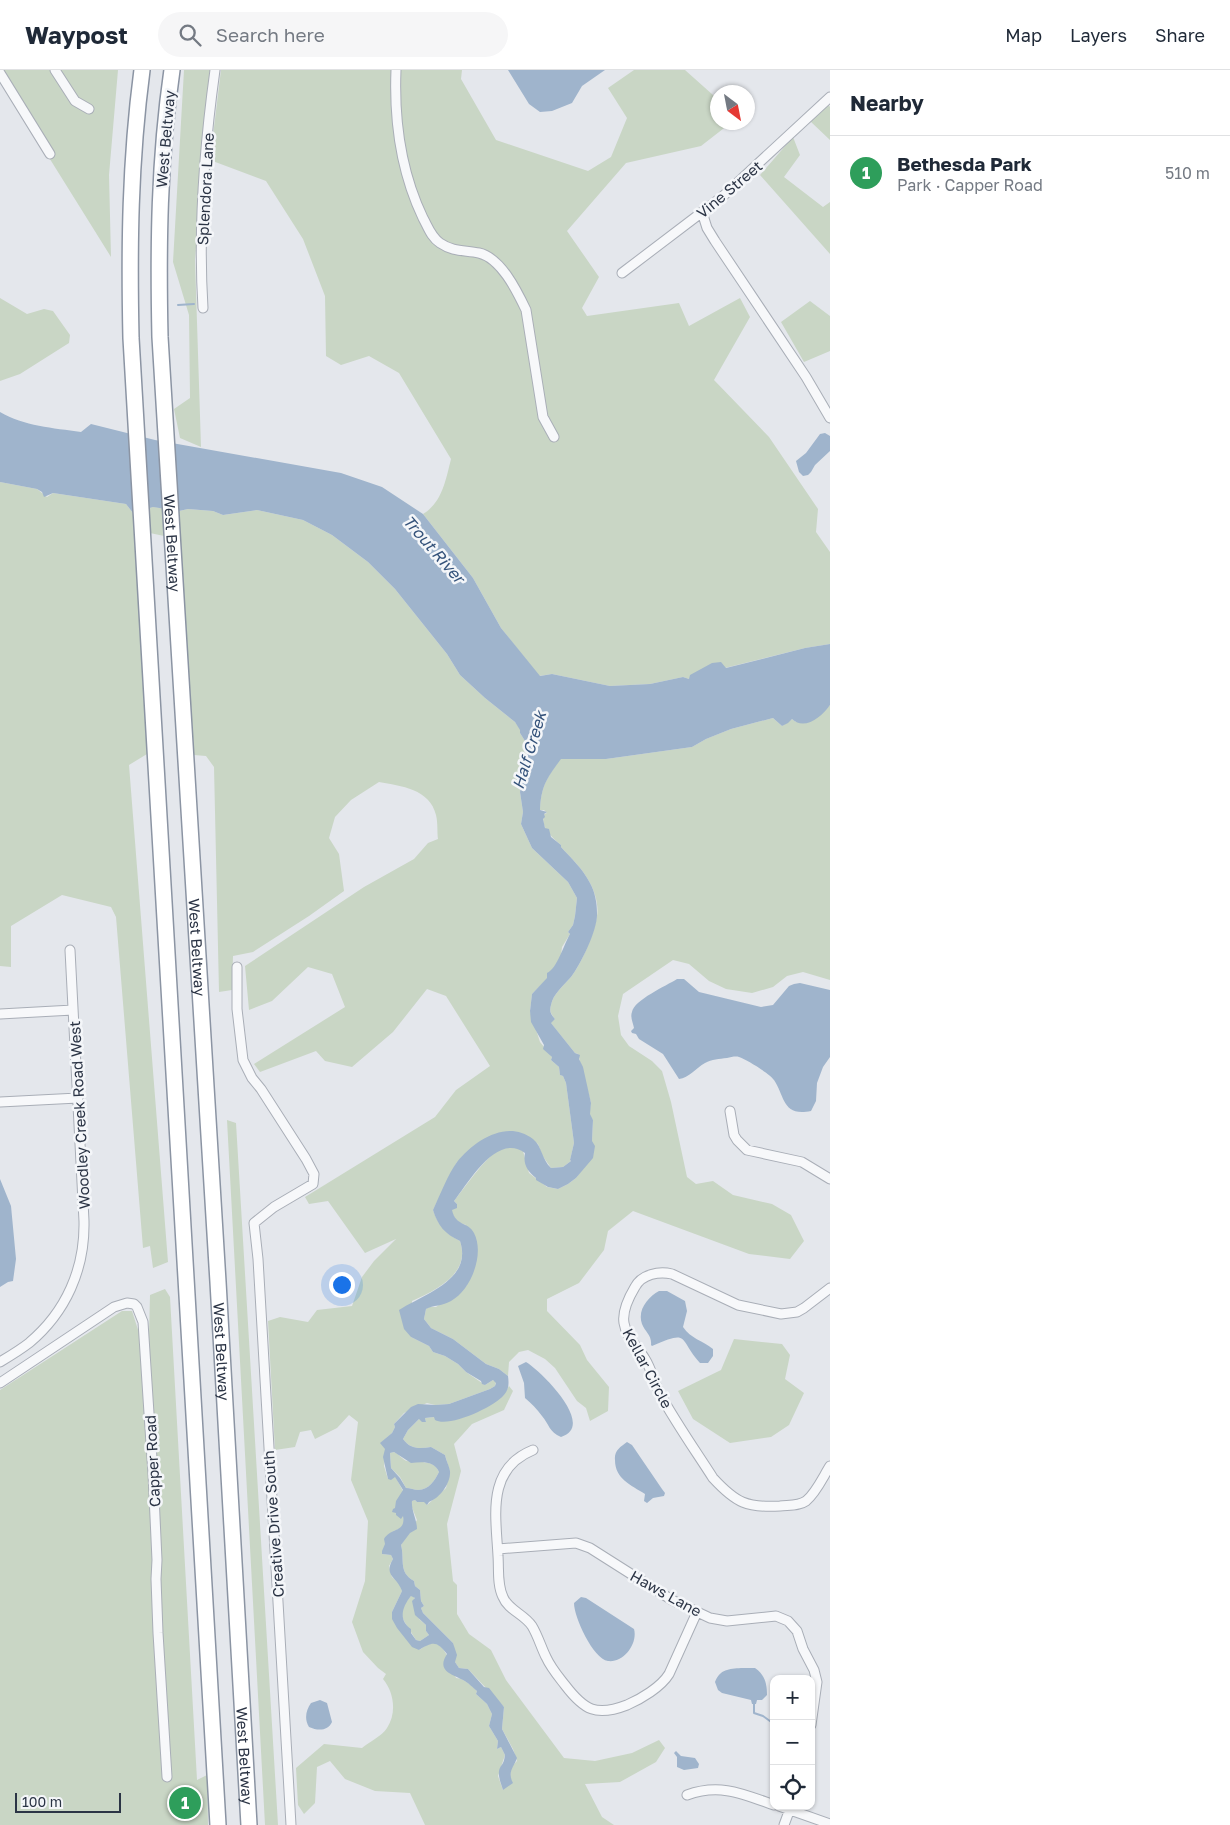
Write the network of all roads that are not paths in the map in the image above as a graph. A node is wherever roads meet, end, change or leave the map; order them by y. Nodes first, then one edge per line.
1 (55, 70) edge
2 (142, 70) edge
3 (172, 70) edge
4 (215, 70) edge
5 (396, 70) edge
6 (0, 73) edge
7 (830, 97) edge
8 (89, 109) dead end
9 (50, 154) dead end
10 (702, 212) junction
11 (622, 274) dead end
12 (203, 308) dead end
13 (830, 418) edge
14 (554, 437) dead end
15 (70, 950) dead end
16 (237, 968) dead end
17 (73, 1010) junction
18 (0, 1014) edge
19 (78, 1098) junction
20 (0, 1102) edge
21 (730, 1111) dead end
22 (830, 1179) edge
23 (830, 1288) edge
24 (0, 1362) edge
25 (0, 1382) edge
26 (533, 1450) dead end
27 (830, 1466) edge
28 (498, 1549) junction
29 (697, 1612) junction
30 (812, 1720) edge
31 (167, 1777) dead end
32 (687, 1795) dead end
33 (770, 1804) edge
34 (789, 1810) edge
35 (795, 1810) edge
36 (830, 1824) edge
37 (218, 1825) edge
38 (249, 1825) edge
39 (291, 1825) edge
40 (784, 1825) edge

1 - 8 street
2 - 37 highway, West Beltway
3 - 38 highway, West Beltway
4 - 12 street, Splendora Lane
5 - 14 street
6 - 9 street
7 - 10 street, Vine Street
10 - 11 street, Vine Street
10 - 13 street
15 - 17 street, Woodley Creek Road West
16 - 39 street, Creative Drive South
17 - 18 street
17 - 19 street, Woodley Creek Road West
19 - 20 street
19 - 24 street, Woodley Creek Road West
21 - 22 street
23 - 27 street, Kellar Circle
25 - 31 street, Capper Road
26 - 28 street
28 - 29 street, Haws Lane
28 - 29 street
29 - 30 street, Haws Lane
32 - 33 street
34 - 40 street
35 - 36 street

